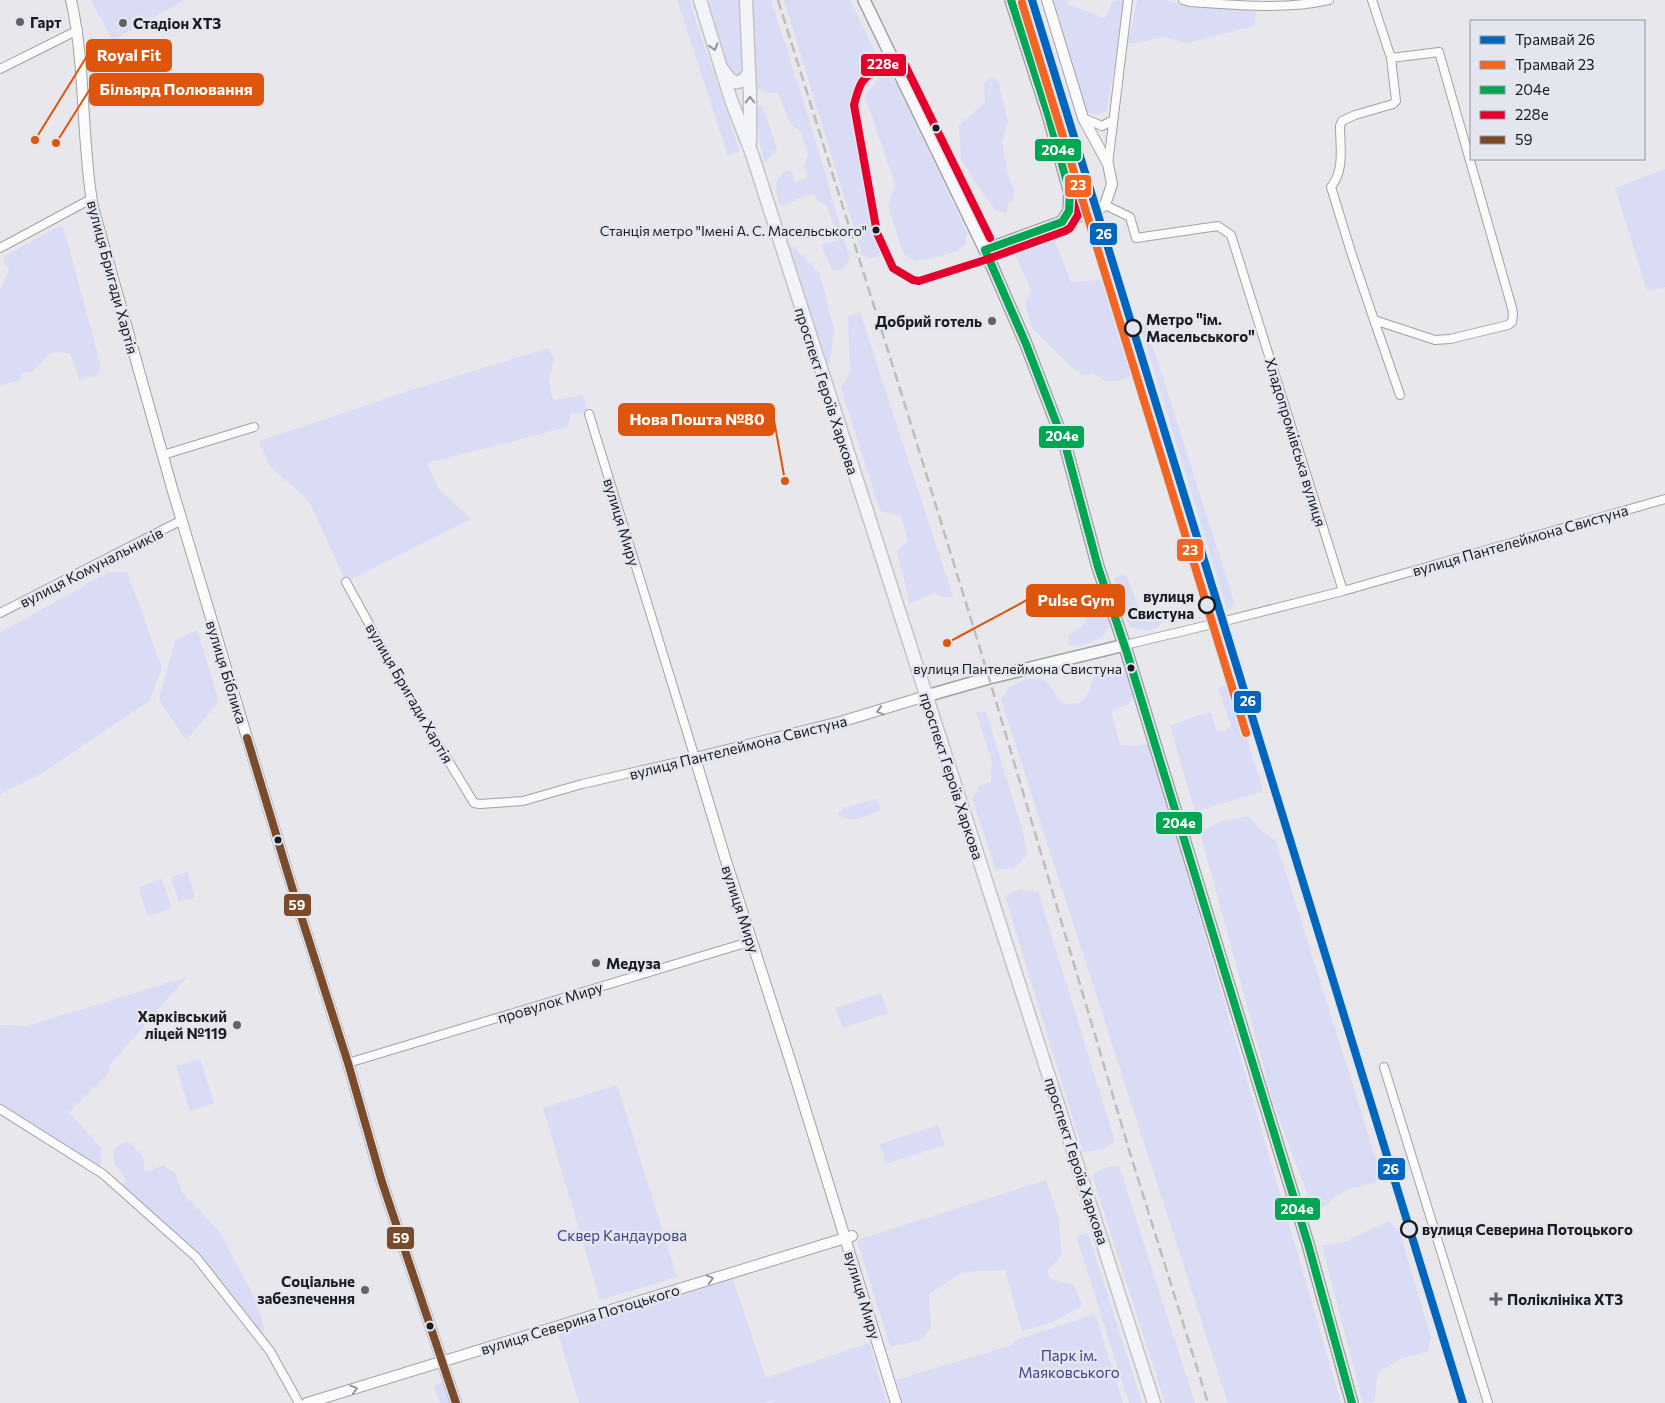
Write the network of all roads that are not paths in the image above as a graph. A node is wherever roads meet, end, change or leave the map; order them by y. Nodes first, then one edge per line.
1 (71, 0) edge
2 (700, 0) edge
3 (746, 0) edge
4 (864, 0) edge
5 (1010, 0) edge
6 (1047, 0) edge
7 (1128, 0) edge
8 (1183, 0) edge
9 (1329, 0) edge
10 (1372, 0) edge
11 (78, 30) junction
12 (1391, 58) junction
13 (720, 66) junction
14 (0, 69) edge
15 (750, 73) junction
16 (1083, 118) junction
17 (1112, 120) junction
18 (750, 149) junction
19 (1108, 164) junction
20 (91, 199) junction
21 (1105, 205) junction
22 (1062, 222) junction
23 (0, 248) edge
24 (985, 250) junction
25 (1374, 320) junction
26 (1400, 395) dead end
27 (589, 414) dead end
28 (254, 427) dead end
29 (163, 455) junction
30 (1665, 499) edge
31 (182, 520) junction
32 (346, 582) dead end
33 (1343, 591) junction
34 (0, 613) edge
35 (1125, 645) junction
36 (926, 696) junction
37 (695, 758) junction
38 (474, 803) joint
39 (752, 941) junction
40 (348, 1063) junction
41 (1384, 1067) dead end
42 (0, 1109) edge
43 (849, 1237) junction
44 (443, 1362) junction
45 (299, 1403) edge
46 (307, 1403) edge
47 (456, 1403) edge
48 (896, 1403) edge
49 (1154, 1403) edge
50 (1352, 1403) edge
51 (1488, 1403) edge

1 - 11 street, вулиця Бригади Хартія
2 -> 13 main road, проспект Героїв Харкова
3 - 15 main road, проспект Героїв Харкова
4 - 24 main road
5 - 22 main road
6 - 16 street
7 - 17 street
8 - 9 street
10 - 12 street
11 - 14 street
11 - 20 street, вулиця Бригади Хартія
12 - 25 street
12 - 25 street
13 - 15 main road
13 - 18 main road, проспект Героїв Харкова
18 -> 15 main road, проспект Героїв Харкова
16 - 17 street
16 - 19 street
17 - 19 street
18 - 36 main road, проспект Героїв Харкова
19 - 21 street
20 - 23 street
20 - 29 street, вулиця Бригади Хартія
21 - 22 street
21 - 33 street, Хладопромівська вулиця
22 - 24 main road
24 - 35 main road
25 - 26 street
27 - 37 street, вулиця Миру
28 - 29 street
29 - 31 street, вулиця Біблика
30 - 33 street, вулиця Пантелеймона Свистуна
31 - 34 street, вулиця Комунальників
31 - 40 street, вулиця Біблика
32 - 38 street, вулиця Бригади Хартія
33 - 35 street, вулиця Пантелеймона Свистуна
35 - 36 main road, вулиця Пантелеймона Свистуна
35 - 50 main road
36 -> 37 street, вулиця Пантелеймона Свистуна
36 - 49 main road, проспект Героїв Харкова
37 - 38 street, вулиця Пантелеймона Свистуна
37 - 39 street, вулиця Миру
39 - 40 street, провулок Миру
39 - 43 street, вулиця Миру
40 - 44 street, вулиця Біблика
41 - 51 street
42 - 45 street
44 -> 43 street, вулиця Северина Потоцького
43 - 48 street, вулиця Миру
46 -> 44 street, вулиця Северина Потоцького
44 - 47 street, вулиця Біблика

